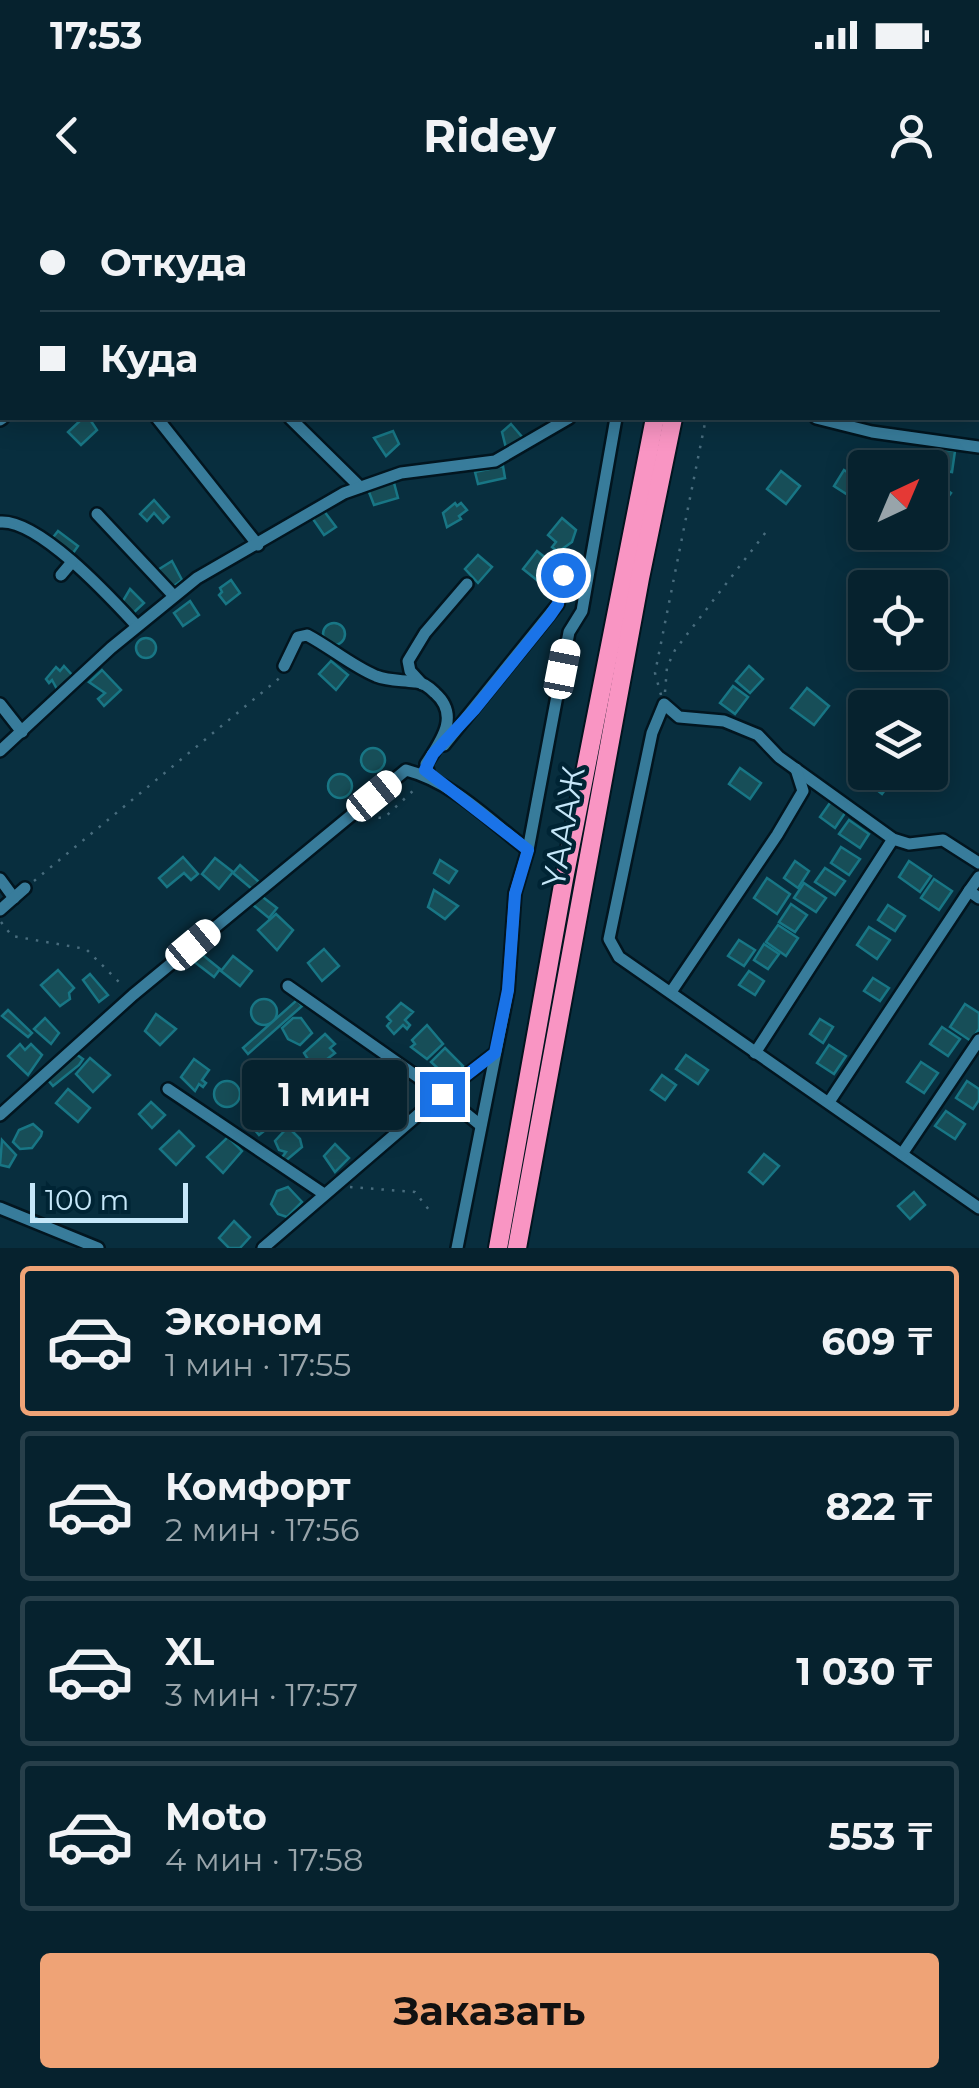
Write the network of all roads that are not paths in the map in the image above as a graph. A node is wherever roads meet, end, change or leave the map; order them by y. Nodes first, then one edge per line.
1 (160, 420) edge
2 (292, 420) edge
3 (566, 420) edge
4 (616, 420) edge
5 (655, 420) edge
6 (673, 420) edge
7 (824, 420) edge
8 (979, 447) edge
9 (360, 488) junction
10 (97, 514) dead end
11 (0, 522) edge
12 (258, 545) junction
13 (72, 562) junction
14 (62, 575) dead end
15 (563, 575) dead end
16 (467, 584) dead end
17 (173, 595) junction
18 (137, 626) junction
19 (284, 666) road end
20 (422, 684) junction
21 (0, 704) edge
22 (22, 732) junction
23 (0, 751) edge
24 (433, 754) junction
25 (796, 769) junction
26 (428, 775) junction
27 (893, 839) junction
28 (528, 850) junction
29 (979, 863) edge
30 (979, 877) edge
31 (0, 879) edge
32 (25, 888) road end
33 (974, 895) edge
34 (14, 898) junction
35 (0, 910) edge
36 (288, 986) dead end
37 (671, 992) junction
38 (979, 1040) edge
39 (495, 1053) junction
40 (754, 1053) junction
41 (168, 1088) dead end
42 (442, 1094) junction
43 (830, 1102) junction
44 (0, 1115) edge
45 (479, 1124) junction
46 (902, 1154) junction
47 (324, 1194) junction
48 (0, 1208) edge
49 (979, 1208) edge
50 (98, 1248) edge
51 (263, 1248) edge
52 (456, 1248) edge
53 (498, 1248) edge
54 (517, 1248) edge

1 - 12 street
2 - 9 street
3 - 9 street
4 - 28 street
5 - 53 highway, ҮАААЖ
6 - 54 highway, ҮАААЖ
7 - 8 street
9 - 12 street
10 - 17 street
11 - 13 street
12 - 17 street
13 - 14 street
13 - 18 street
15 - 24 street
16 - 20 street
17 - 18 street
18 - 22 street
19 - 20 street
20 - 24 street
21 - 22 street
22 - 23 street
24 - 26 street
25 - 27 street
25 - 37 street
25 - 37 street
26 - 28 street
26 - 44 street
27 - 29 street
27 - 40 street
28 - 39 street
30 - 33 street
31 - 34 street
32 - 34 street
33 - 43 street
34 - 35 street
36 - 42 street
37 - 40 street
38 - 46 street
39 - 42 street
39 - 45 street
40 - 43 street
41 - 47 street
42 - 45 street
42 - 47 street
43 - 46 street
45 - 52 street
46 - 49 street
47 - 51 street
48 - 50 street

